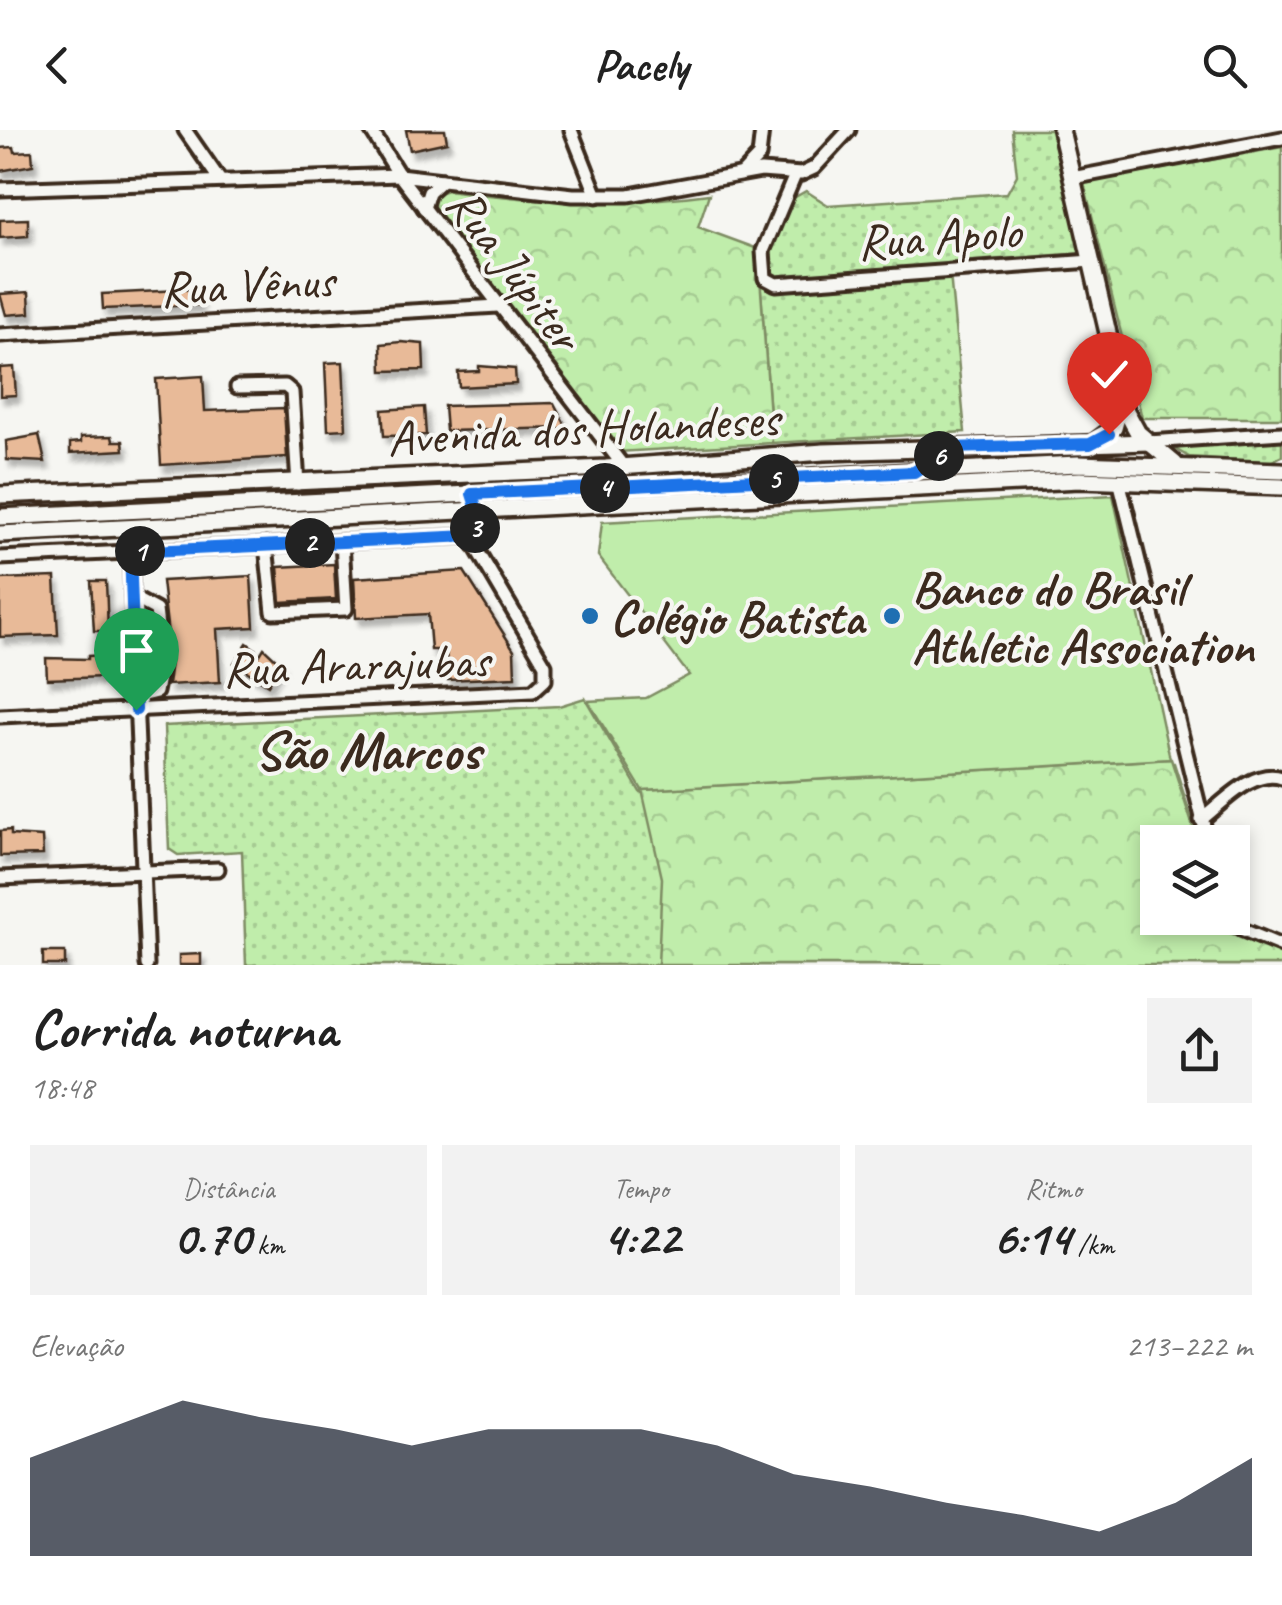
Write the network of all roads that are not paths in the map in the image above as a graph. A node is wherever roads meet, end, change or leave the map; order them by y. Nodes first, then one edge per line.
1 (185, 130) edge
2 (371, 130) edge
3 (571, 130) edge
4 (849, 130) edge
5 (1061, 130) edge
6 (762, 136) edge
7 (1282, 138) edge
8 (384, 150) junction
9 (202, 155) junction
10 (778, 173) junction
11 (398, 175) junction
12 (794, 175) junction
13 (366, 176) junction
14 (740, 176) junction
15 (1072, 178) junction
16 (219, 179) junction
17 (196, 180) junction
18 (442, 180) junction
19 (0, 189) edge
20 (598, 196) junction
21 (424, 208) junction
22 (1092, 261) junction
23 (498, 306) junction
24 (0, 334) edge
25 (237, 387) dead end
26 (1122, 388) junction
27 (1282, 433) edge
28 (1148, 442) junction
29 (1090, 444) junction
30 (606, 448) junction
31 (950, 448) junction
32 (1175, 464) junction
33 (624, 467) junction
34 (606, 468) junction
35 (1282, 470) edge
36 (914, 472) junction
37 (1119, 480) junction
38 (328, 482) junction
39 (298, 484) junction
40 (1282, 486) edge
41 (601, 488) junction
42 (472, 494) junction
43 (0, 496) edge
44 (22, 496) junction
45 (365, 499) junction
46 (608, 504) junction
47 (479, 510) junction
48 (0, 516) edge
49 (129, 527) junction
50 (0, 534) edge
51 (469, 536) junction
52 (342, 542) junction
53 (266, 545) junction
54 (130, 552) junction
55 (0, 558) edge
56 (132, 597) junction
57 (136, 704) junction
58 (0, 716) edge
59 (1282, 778) edge
60 (1201, 820) junction
61 (1203, 825) edge
62 (218, 869) dead end
63 (143, 872) junction
64 (0, 878) edge
65 (1250, 933) edge
66 (1282, 946) edge
67 (148, 965) edge

1 - 9 street
2 - 8 street, Rua Júpiter
3 - 20 street
4 - 12 street
5 - 15 main road
6 - 10 street
6 - 14 street
7 - 15 street
8 - 11 street, Rua Júpiter
8 - 13 street
9 - 16 street
9 - 17 street
10 - 12 street
10 - 14 street
11 - 13 street
11 - 18 street
11 - 21 street, Rua Júpiter
12 - 22 street, Rua Apolo
13 - 16 street
14 - 20 street
15 - 22 main road
16 - 17 street
17 - 19 street
18 - 20 street
18 - 21 street
21 - 23 street, Rua Júpiter
22 - 26 main road
23 - 24 street, Rua Vênus
23 - 30 street, Rua Júpiter
25 - 39 street
26 - 28 main road
26 - 29 main road
27 - 28 street
28 - 29 main road, Avenida dos Holandeses
28 - 32 main road
29 - 31 main road, Avenida dos Holandeses
30 - 33 street, Rua Júpiter
30 - 34 street
31 - 33 main road, Avenida dos Holandeses
31 - 36 main road
32 - 35 main road, Avenida dos Holandeses
32 - 36 main road, Avenida dos Holandeses
33 - 34 main road, Avenida dos Holandeses
34 - 38 main road, Avenida dos Holandeses
34 - 41 street
36 - 41 main road, Avenida dos Holandeses
37 - 40 main road, Avenida dos Holandeses
37 - 46 main road, Avenida dos Holandeses
37 - 60 street
38 - 39 main road, Avenida dos Holandeses
38 - 45 main road
39 - 44 main road, Avenida dos Holandeses
41 - 42 main road, Avenida dos Holandeses
41 - 46 street
42 - 45 main road, Avenida dos Holandeses
42 - 47 street
43 - 44 main road, Avenida dos Holandeses
44 - 48 main road
45 - 48 main road, Avenida dos Holandeses
46 - 47 main road, Avenida dos Holandeses
47 - 49 main road, Avenida dos Holandeses
47 - 51 street, Avenida dos Holandeses
49 - 50 main road, Avenida dos Holandeses
49 - 54 street
51 - 52 street, Avenida dos Holandeses
51 - 57 street, Rua Ararajubas
52 - 53 street, Avenida dos Holandeses
52 - 53 street
53 - 54 street, Avenida dos Holandeses
54 - 55 street, Avenida dos Holandeses
54 - 56 street
56 - 57 street
56 - 57 street
57 - 58 street, Rua Ararajubas
57 - 63 street
59 - 60 street
60 - 61 street
62 - 63 street
63 - 64 street
63 - 67 street
65 - 66 street

